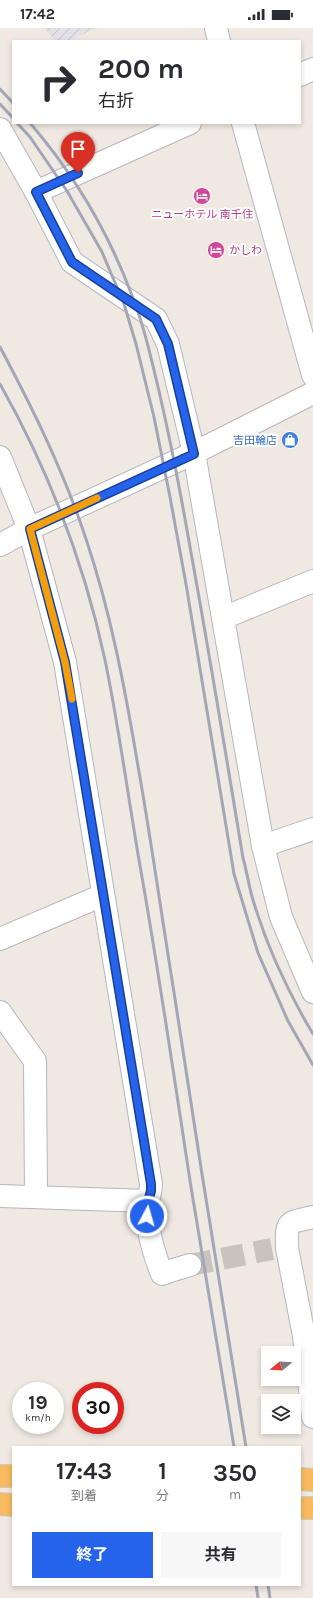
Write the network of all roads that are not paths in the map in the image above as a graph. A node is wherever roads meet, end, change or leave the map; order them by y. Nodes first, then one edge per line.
1 (216, 28) edge
2 (219, 40) edge
3 (313, 69) edge
4 (301, 75) edge
5 (188, 124) edge
6 (243, 124) edge
7 (0, 129) edge
8 (36, 192) junction
9 (313, 375) edge
10 (313, 393) edge
11 (194, 454) junction
12 (0, 457) edge
13 (30, 529) junction
14 (0, 545) edge
15 (313, 581) edge
16 (223, 618) junction
17 (313, 828) edge
18 (263, 846) junction
19 (103, 895) junction
20 (0, 939) edge
21 (313, 992) edge
22 (0, 1012) edge
23 (0, 1196) edge
24 (36, 1197) junction
25 (148, 1201) junction
26 (313, 1217) edge
27 (190, 1265) tunnel mouth
28 (313, 1417) edge
29 (0, 1476) edge
30 (12, 1476) edge
31 (301, 1479) edge
32 (313, 1480) edge
33 (0, 1504) edge
34 (12, 1505) edge
35 (301, 1508) edge
36 (313, 1508) edge

1 - 2 street
3 - 4 street
5 - 8 street
6 - 9 street
7 - 8 street
8 - 11 street
10 - 11 street
11 - 13 street
11 - 16 street
12 - 13 street
13 - 14 street
13 - 19 street
15 - 16 street
16 - 18 street
17 - 18 street
18 - 21 street
19 - 20 street
19 - 25 street
22 - 24 street
23 - 24 street
24 - 25 street
25 - 27 street
26 - 28 street
29 - 30 highway
31 - 32 highway
33 - 34 highway
35 - 36 highway

